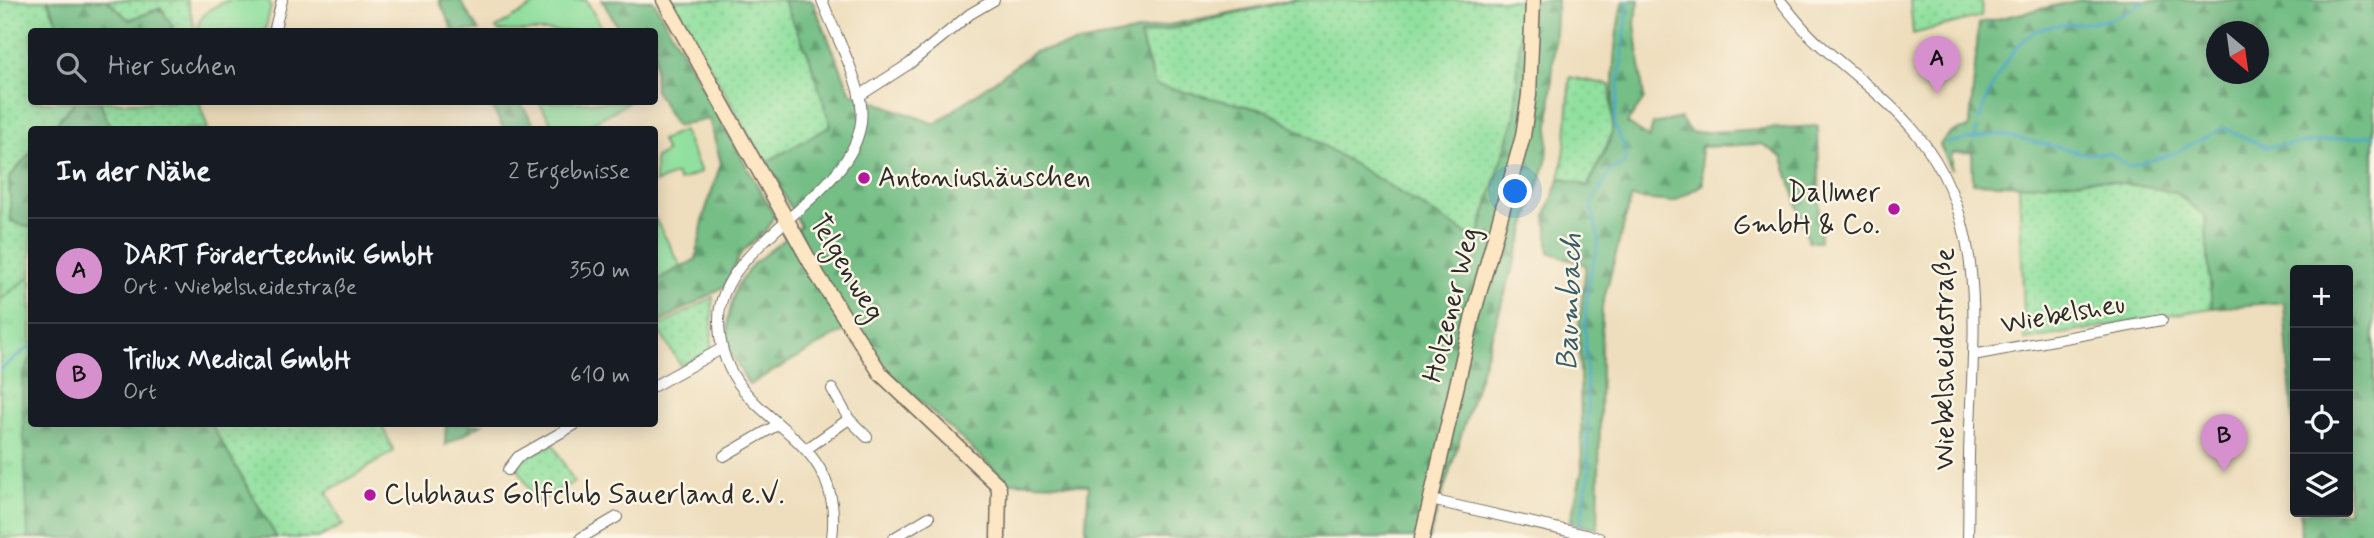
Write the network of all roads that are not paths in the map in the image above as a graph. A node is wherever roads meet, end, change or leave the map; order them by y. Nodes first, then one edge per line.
1 (282, 0) edge
2 (664, 0) edge
3 (822, 0) edge
4 (994, 0) edge
5 (1533, 0) edge
6 (1780, 0) edge
7 (275, 28) edge
8 (859, 96) junction
9 (788, 220) junction
10 (2162, 320) dead end
11 (721, 349) junction
12 (1973, 355) junction
13 (658, 384) edge
14 (832, 389) dead end
15 (849, 419) junction
16 (777, 425) junction
17 (571, 427) edge
18 (867, 437) dead end
19 (808, 448) junction
20 (724, 456) dead end
21 (508, 470) dead end
22 (1431, 500) junction
23 (617, 517) dead end
24 (929, 517) dead end
25 (581, 538) edge
26 (832, 538) edge
27 (894, 538) edge
28 (998, 538) edge
29 (1422, 538) edge
30 (1599, 538) edge
31 (1968, 538) edge

1 - 7 street
2 - 9 main road, Telgenweg
3 - 8 street
4 - 8 street
5 - 22 main road, Holzener Weg
6 - 12 street, Wiebelsheidestraße
8 - 9 street
9 - 11 street
9 - 28 main road, Telgenweg
10 - 12 street, Wiebelsheu
11 - 13 street
11 - 16 street
12 - 31 street, Wiebelsheidestraße
14 - 15 street
15 - 18 street
15 - 19 street
16 - 19 street
16 - 20 street
17 - 21 street
19 - 26 street
22 - 29 main road, Holzener Weg
22 - 30 street
23 - 25 street
24 - 27 street

